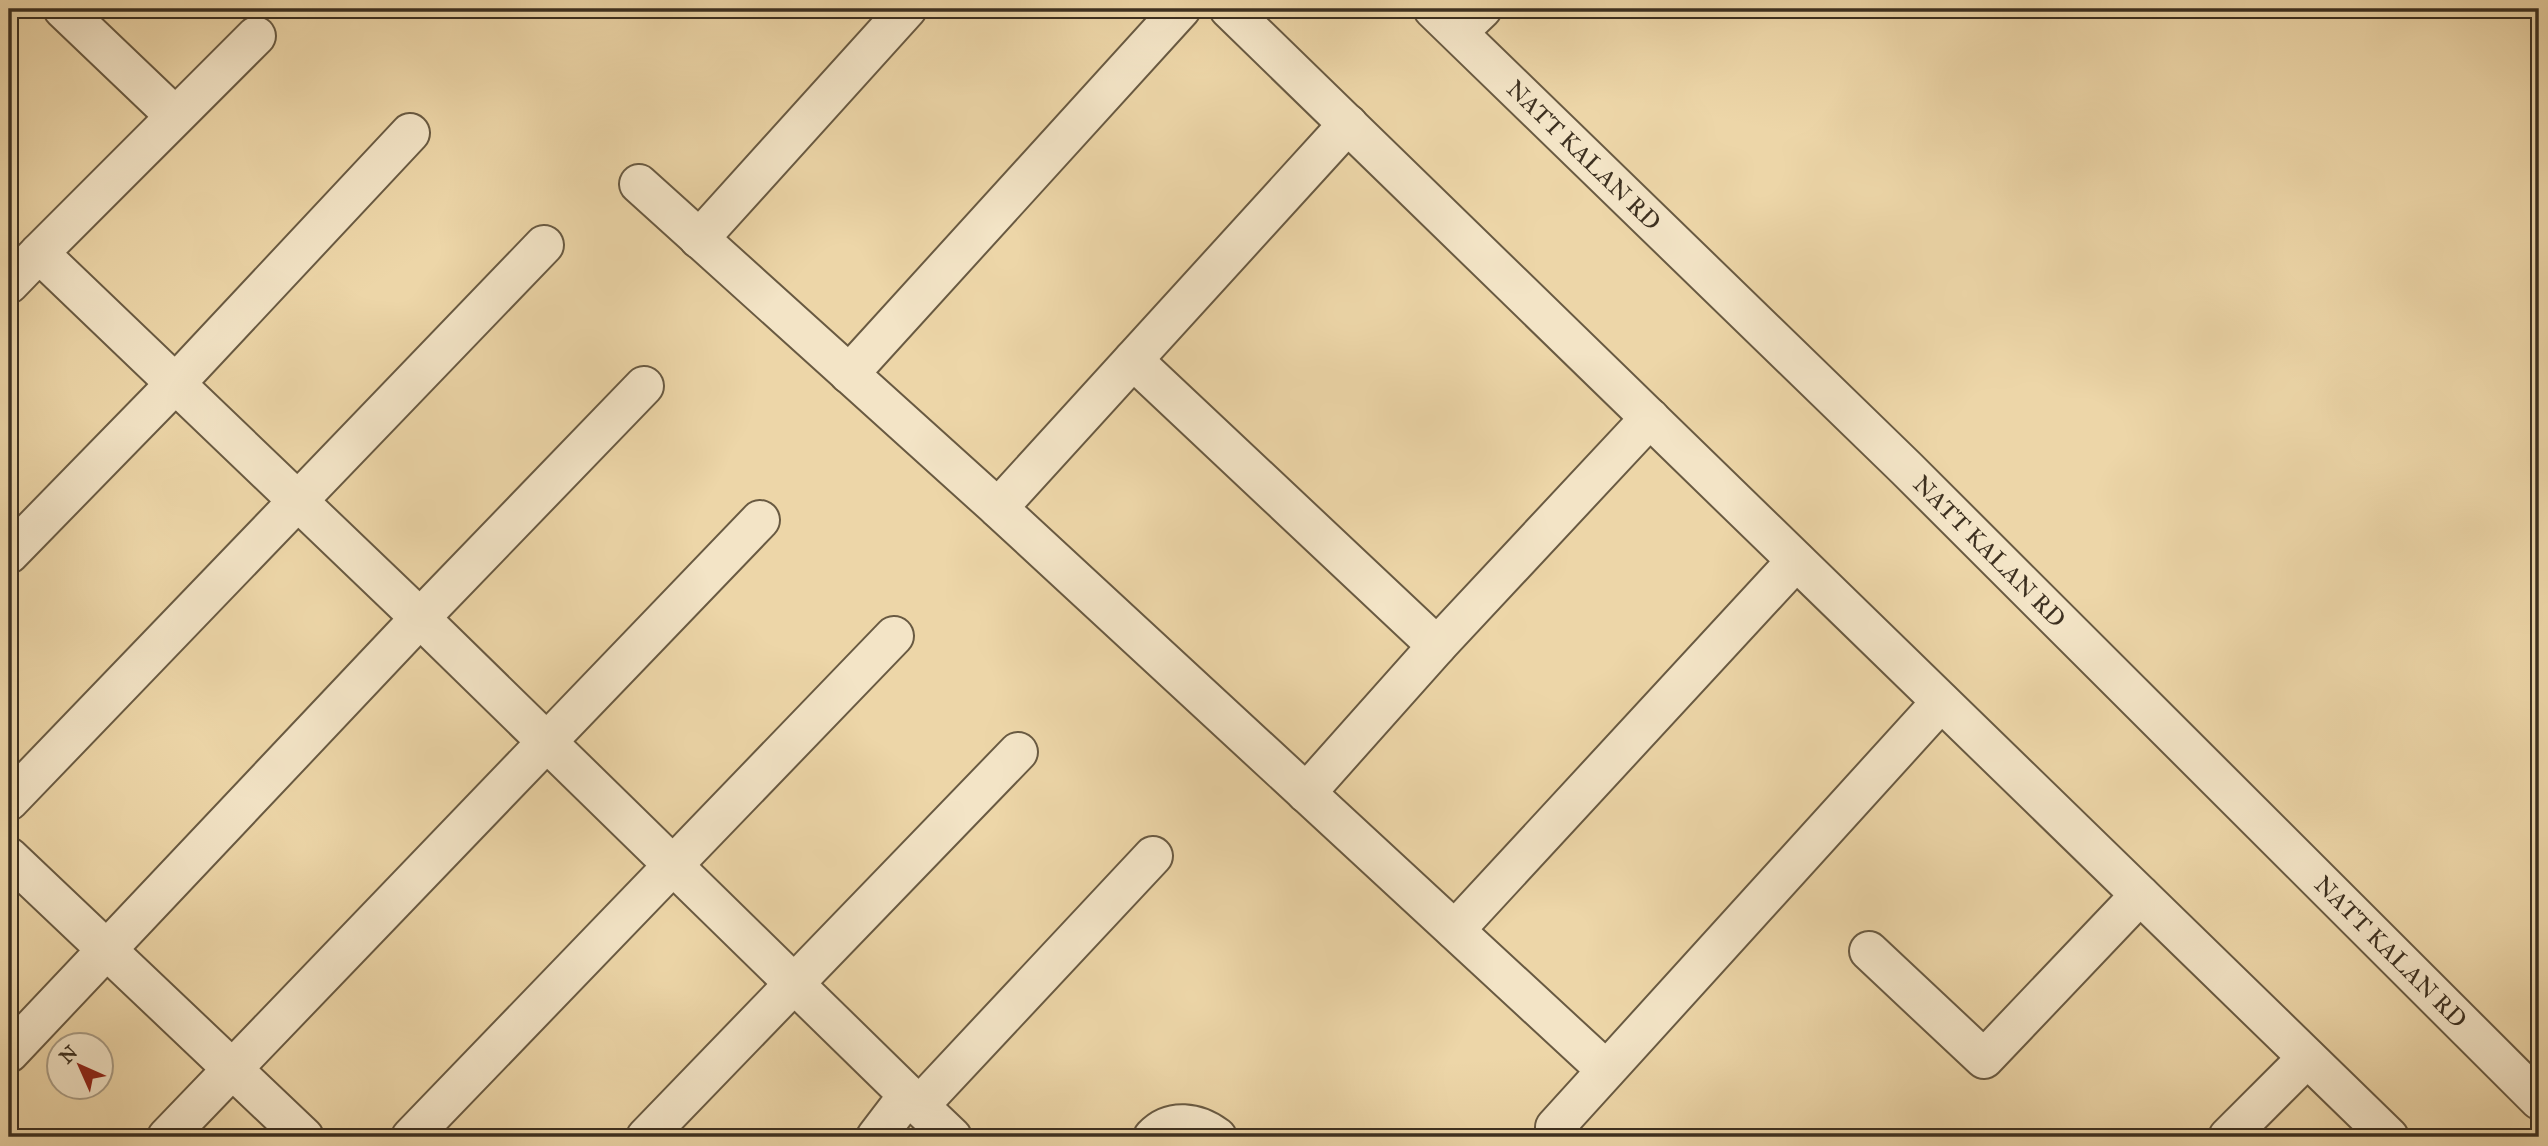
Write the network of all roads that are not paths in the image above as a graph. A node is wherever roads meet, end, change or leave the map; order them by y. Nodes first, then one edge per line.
1 (63, 9) edge
2 (907, 9) edge
3 (1181, 9) edge
4 (1229, 9) edge
5 (1458, 17) edge
6 (256, 36) dead end
7 (175, 116) junction
8 (1348, 124) junction
9 (410, 133) dead end
10 (639, 184) dead end
11 (699, 239) junction
12 (544, 245) dead end
13 (39, 253) junction
14 (9, 284) edge
15 (1133, 359) junction
16 (849, 373) junction
17 (175, 384) junction
18 (644, 386) dead end
19 (1650, 418) junction
20 (298, 502) junction
21 (998, 508) junction
22 (760, 520) dead end
23 (9, 554) edge
24 (1796, 561) junction
25 (420, 618) junction
26 (894, 636) dead end
27 (1437, 646) junction
28 (1941, 702) junction
29 (546, 742) junction
30 (1018, 752) dead end
31 (1307, 793) junction
32 (9, 802) edge
33 (1153, 856) dead end
34 (9, 857) edge
35 (672, 865) junction
36 (2140, 895) junction
37 (1455, 930) junction
38 (107, 950) junction
39 (1870, 951) dead end
40 (793, 982) junction
41 (9, 1052) edge
42 (2307, 1058) junction
43 (233, 1069) junction
44 (1606, 1070) junction
45 (913, 1100) junction
46 (2539, 1100) edge
47 (1555, 1127) dead end
48 (167, 1137) edge
49 (304, 1137) edge
50 (411, 1137) edge
51 (646, 1137) edge
52 (876, 1137) edge
53 (952, 1137) edge
54 (1153, 1137) edge
55 (1217, 1137) edge
56 (2228, 1137) edge
57 (2389, 1137) edge

1 - 7 street
2 - 11 street
3 - 16 street
4 - 8 street
5 - 46 street, NATT KALAN RD
6 - 7 street
7 - 13 street
8 - 15 street
8 - 19 street
9 - 17 street
10 - 11 street
11 - 16 street
12 - 20 street
13 - 14 street
13 - 17 street
15 - 21 street
15 - 27 street
16 - 21 street
17 - 20 street
17 - 23 street
18 - 25 street
19 - 24 street
19 - 27 street
20 - 25 street
20 - 32 street
21 - 31 street
22 - 29 street
24 - 28 street
24 - 37 street
25 - 29 street
25 - 38 street
26 - 35 street
27 - 31 street
28 - 36 street
28 - 44 street
29 - 35 street
29 - 43 street
30 - 40 street
31 - 37 street
33 - 45 street
34 - 38 street
35 - 40 street
35 - 50 street
36 - 39 street
36 - 42 street
37 - 44 street
38 - 41 street
38 - 43 street
40 - 45 street
40 - 51 street
42 - 56 street
42 - 57 street
43 - 48 street
43 - 49 street
44 - 47 street
45 - 52 street
45 - 53 street
54 - 55 street

